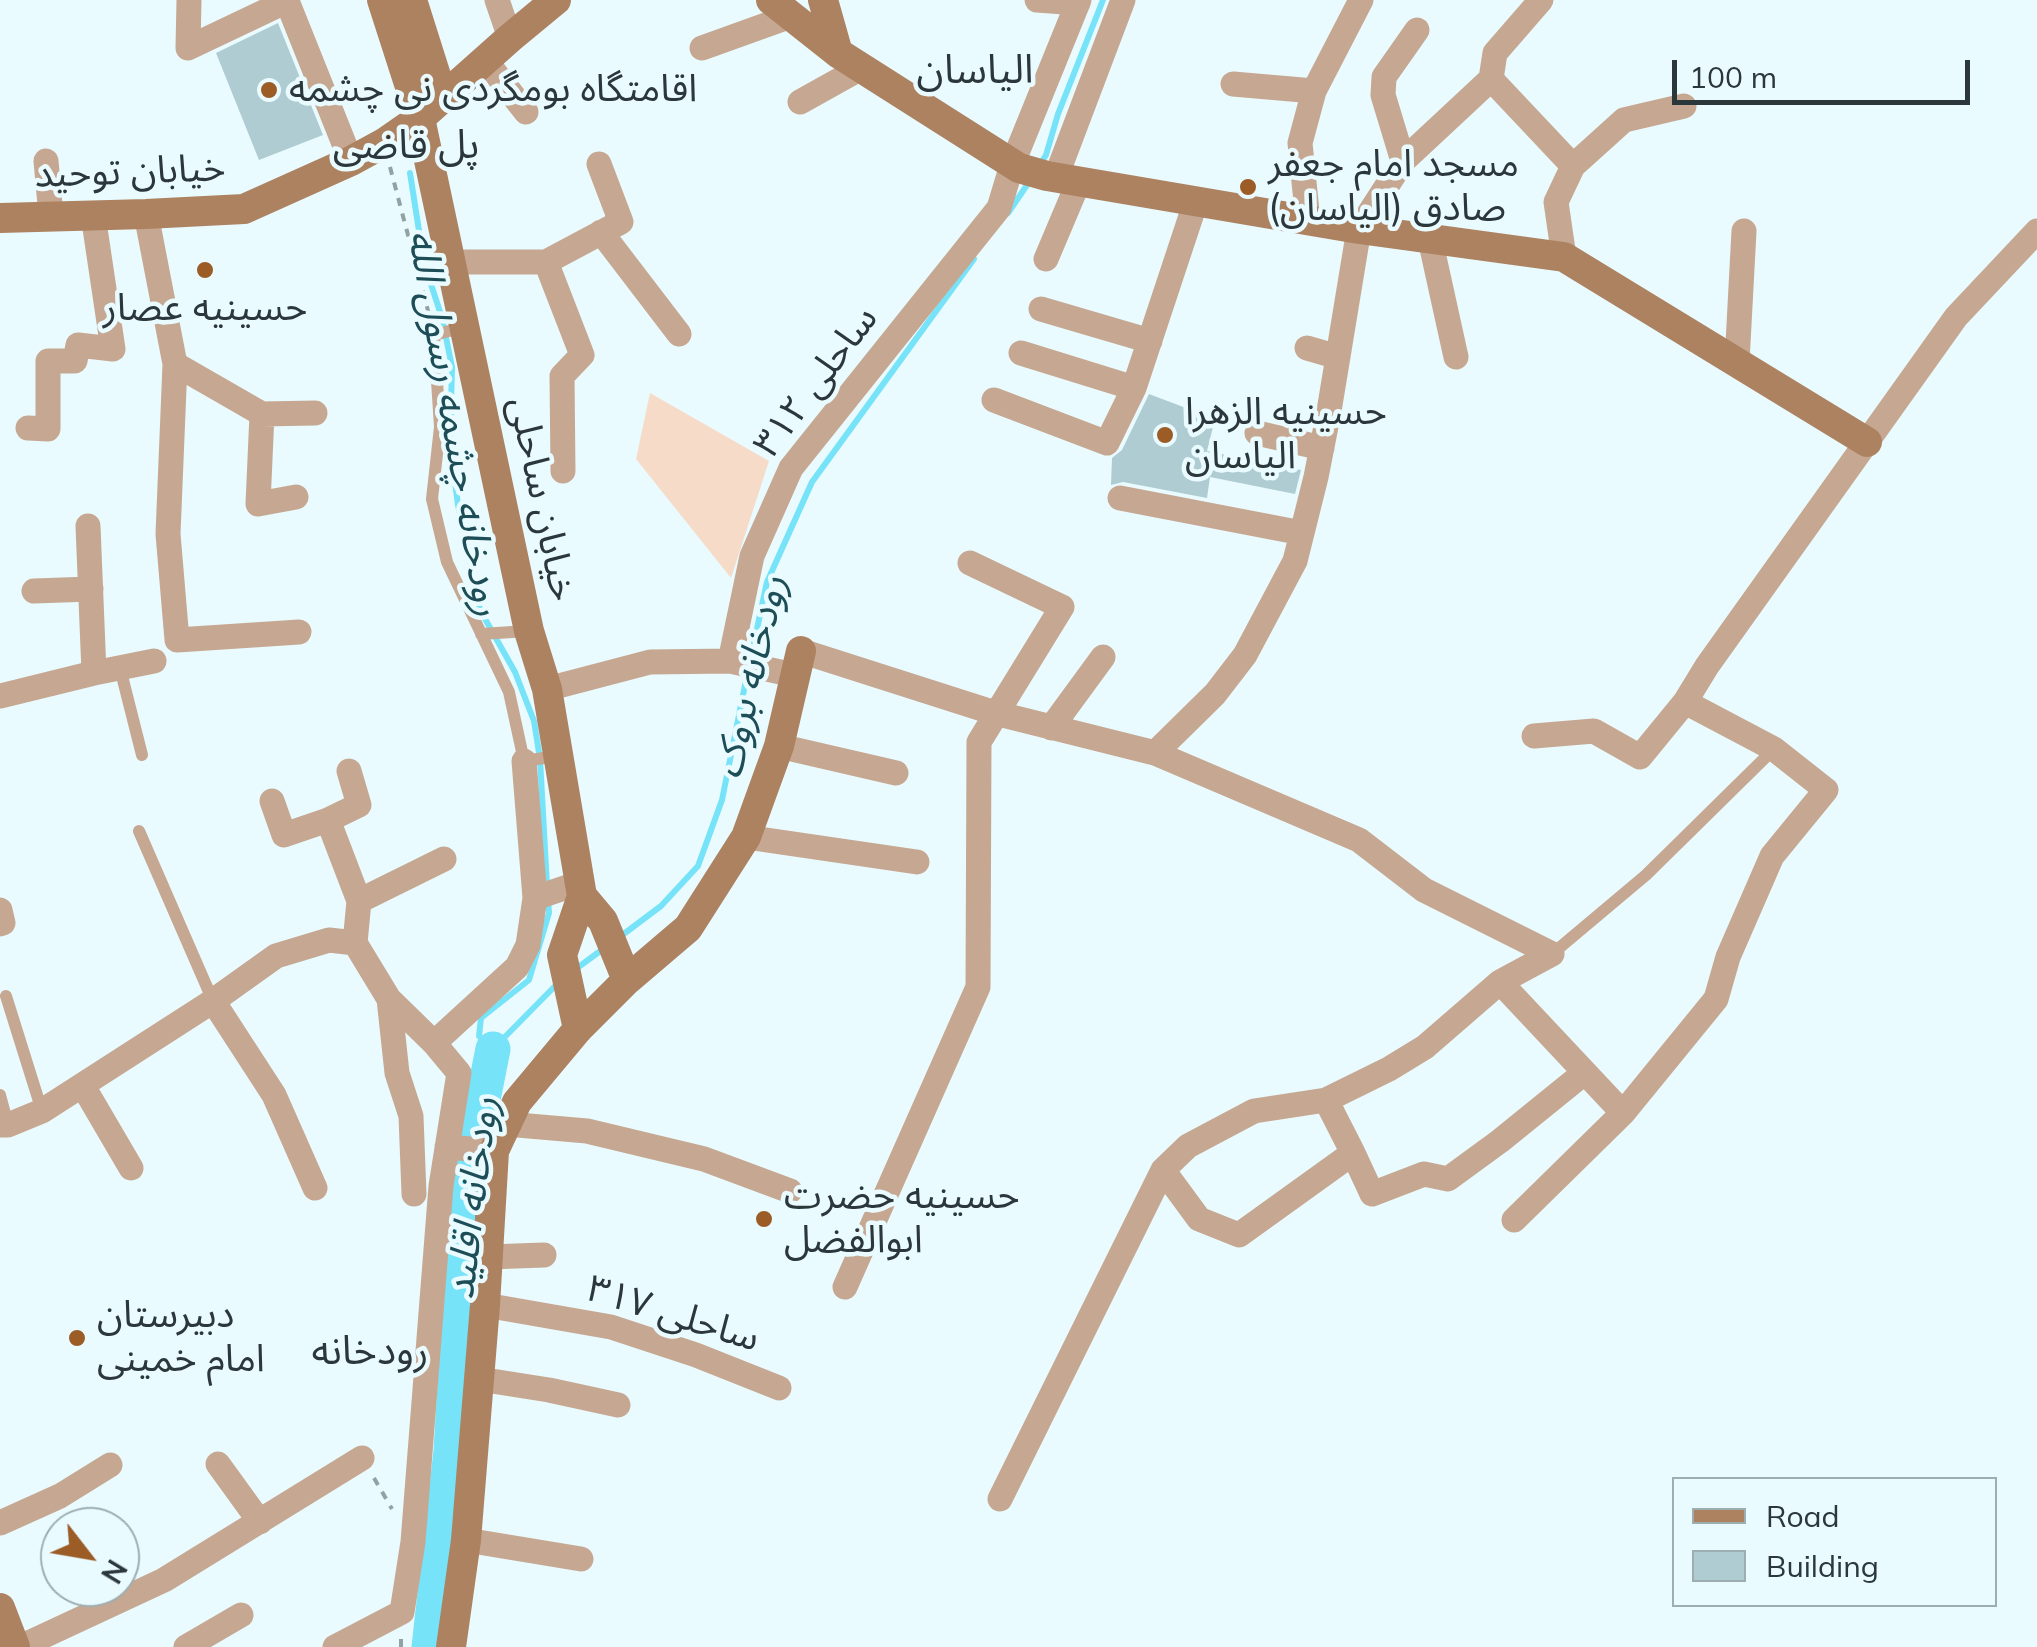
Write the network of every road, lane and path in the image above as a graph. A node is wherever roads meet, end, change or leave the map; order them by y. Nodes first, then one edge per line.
1 (189, 0) edge
2 (382, 0) edge
3 (412, 0) edge
4 (497, 0) edge
5 (556, 0) edge
6 (823, 0) edge
7 (1037, 0) edge
8 (1123, 0) edge
9 (1361, 0) edge
10 (1541, 0) edge
11 (1079, 1) edge
12 (781, 8) edge
13 (1417, 30) dead end
14 (510, 38) junction
15 (702, 48) dead end
16 (485, 60) junction
17 (849, 60) junction
18 (1491, 79) junction
19 (1233, 84) dead end
20 (1314, 91) junction
21 (800, 102) dead end
22 (1684, 106) dead end
23 (431, 108) junction
24 (526, 112) dead end
25 (384, 143) junction
26 (46, 161) dead end
27 (351, 161) junction
28 (1404, 162) junction
29 (599, 164) dead end
30 (1572, 166) junction
31 (1043, 173) junction
32 (1196, 201) junction
33 (146, 214) junction
34 (93, 215) junction
35 (51, 216) junction
36 (0, 218) edge
37 (1308, 220) junction
38 (1360, 230) junction
39 (1744, 230) dead end
40 (2037, 231) edge
41 (601, 232) junction
42 (1430, 239) junction
43 (1564, 257) junction
44 (1046, 259) dead end
45 (452, 262) junction
46 (546, 262) junction
47 (1042, 309) dead end
48 (449, 331) junction
49 (679, 334) dead end
50 (1150, 340) junction
51 (1308, 348) dead end
52 (1021, 353) dead end
53 (1338, 357) junction
54 (1456, 357) dead end
55 (1737, 362) junction
56 (175, 364) junction
57 (1134, 388) junction
58 (994, 400) dead end
59 (315, 413) dead end
60 (262, 414) junction
61 (28, 428) dead end
62 (1257, 433) dead end
63 (1867, 442) junction
64 (1322, 448) junction
65 (563, 471) dead end
66 (296, 497) dead end
67 (1120, 498) dead end
68 (88, 526) dead end
69 (1302, 533) junction
70 (970, 563) dead end
71 (91, 589) junction
72 (34, 591) dead end
73 (521, 631) junction
74 (299, 632) dead end
75 (485, 633) junction
76 (1103, 657) dead end
77 (154, 661) dead end
78 (730, 661) junction
79 (797, 663) junction
80 (120, 668) junction
81 (94, 673) junction
82 (546, 689) junction
83 (0, 696) edge
84 (1685, 702) junction
85 (995, 713) junction
86 (1052, 728) junction
87 (1534, 736) dead end
88 (779, 746) junction
89 (1774, 749) junction
90 (1155, 753) junction
91 (142, 755) dead end
92 (540, 759) junction
93 (349, 772) dead end
94 (896, 773) dead end
95 (272, 801) dead end
96 (328, 820) junction
97 (139, 831) dead end
98 (746, 837) junction
99 (444, 860) dead end
100 (917, 862) dead end
101 (580, 890) junction
102 (535, 898) junction
103 (359, 901) junction
104 (0, 910) edge
105 (0, 924) edge
106 (356, 943) junction
107 (1552, 954) junction
108 (623, 971) junction
109 (1500, 982) junction
110 (6, 996) dead end
111 (388, 1000) junction
112 (213, 1001) junction
113 (578, 1028) junction
114 (434, 1043) junction
115 (1584, 1074) junction
116 (84, 1086) junction
117 (0, 1095) edge
118 (1326, 1100) junction
119 (42, 1111) junction
120 (1623, 1113) junction
121 (4, 1125) edge
122 (476, 1144) junction
123 (1353, 1154) junction
124 (131, 1168) dead end
125 (1164, 1170) junction
126 (315, 1188) dead end
127 (790, 1190) dead end
128 (414, 1194) dead end
129 (1514, 1220) dead end
130 (544, 1255) dead end
131 (488, 1257) junction
132 (846, 1287) dead end
133 (485, 1305) junction
134 (478, 1380) junction
135 (779, 1388) dead end
136 (618, 1405) dead end
137 (362, 1458) joint
138 (218, 1464) dead end
139 (110, 1465) dead end
140 (1000, 1499) dead end
141 (392, 1509) dead end
142 (260, 1522) junction
143 (0, 1523) edge
144 (466, 1540) junction
145 (581, 1559) dead end
146 (241, 1615) dead end
147 (9, 1633) edge
148 (186, 1647) edge
149 (335, 1647) edge
150 (451, 1647) edge

1 - 27 street
2 - 23 street
3 - 23 street
4 - 14 street
5 - 14 street, خیابان توحید
6 - 17 street
7 - 11 street
8 - 31 street
9 - 20 street
10 - 18 street
11 - 31 street
12 - 15 street
12 - 17 street
13 - 28 street
14 - 16 street, خیابان توحید
16 - 23 street, خیابان توحید
16 - 24 street
17 - 21 street
17 - 31 street
18 - 28 street
18 - 30 street
19 - 20 street
20 - 37 street
22 - 30 street
23 - 25 street, خیابان توحید
23 - 45 street, خیابان ساحلی
25 - 27 street, خیابان توحید
25 - 48 path
26 - 35 street
27 - 33 street, خیابان توحید
28 - 38 street
29 - 41 street
30 - 43 street
31 - 32 street
31 - 44 street
31 - 78 street, ساحلی ۳۱۲
32 - 37 street
32 - 50 street
33 - 34 street, خیابان توحید
33 - 56 street
34 - 35 street, خیابان توحید
34 - 61 street
35 - 36 street, خیابان توحید
37 - 38 street
38 - 42 street
38 - 53 street
39 - 55 street
40 - 63 street
41 - 46 street
41 - 49 street
42 - 43 street
42 - 54 street
43 - 55 street
45 - 46 street
45 - 48 street, خیابان ساحلی
46 - 65 street
47 - 50 street
48 - 73 street, خیابان ساحلی
48 - 75 lane
50 - 57 street
51 - 53 street
52 - 57 street
53 - 64 street
55 - 63 street
56 - 60 street
56 - 74 street
57 - 58 street
59 - 60 street
60 - 66 street
62 - 64 street
63 - 84 street
64 - 69 street
67 - 69 street
68 - 71 street
69 - 90 street
70 - 85 street
71 - 72 street
71 - 81 street
73 - 75 lane
73 - 82 street, خیابان ساحلی
75 - 92 lane
76 - 86 street
77 - 80 street
78 - 79 street
78 - 82 street
79 - 85 street
79 - 88 street
80 - 81 street
80 - 91 lane
81 - 83 street
82 - 92 street, خیابان ساحلی
84 - 87 street
84 - 89 street
85 - 86 street
85 - 132 street
86 - 90 street
88 - 94 street
88 - 98 street
89 - 107 lane
89 - 120 street
90 - 107 street
92 - 101 street, خیابان ساحلی
92 - 102 street
93 - 96 street
95 - 96 street
96 - 103 street
97 - 112 lane
98 - 100 street
98 - 108 street
99 - 103 street
101 - 102 street
101 - 108 street, خیابان ساحلی
101 - 113 street, خیابان ساحلی
102 - 114 street
103 - 106 street
104 - 105 street
106 - 111 street
106 - 112 street
107 - 109 street
108 - 113 street
109 - 115 street
109 - 118 street
110 - 119 lane
111 - 114 street
111 - 128 street
112 - 116 street
112 - 126 street
113 - 122 street
114 - 122 street
115 - 120 street
115 - 123 street
116 - 119 street
116 - 124 street
117 - 121 lane
118 - 123 street
118 - 125 street
119 - 121 street
120 - 129 street
122 - 127 street
122 - 131 street
122 - 149 street
123 - 125 street
125 - 140 street
130 - 131 street
131 - 133 street
133 - 134 street
133 - 135 street, ساحلی ۳۱۷
134 - 136 street
134 - 144 street
137 - 141 path
137 - 142 street
138 - 142 street
139 - 143 street
142 - 147 street
144 - 145 street
144 - 150 street
146 - 148 street

